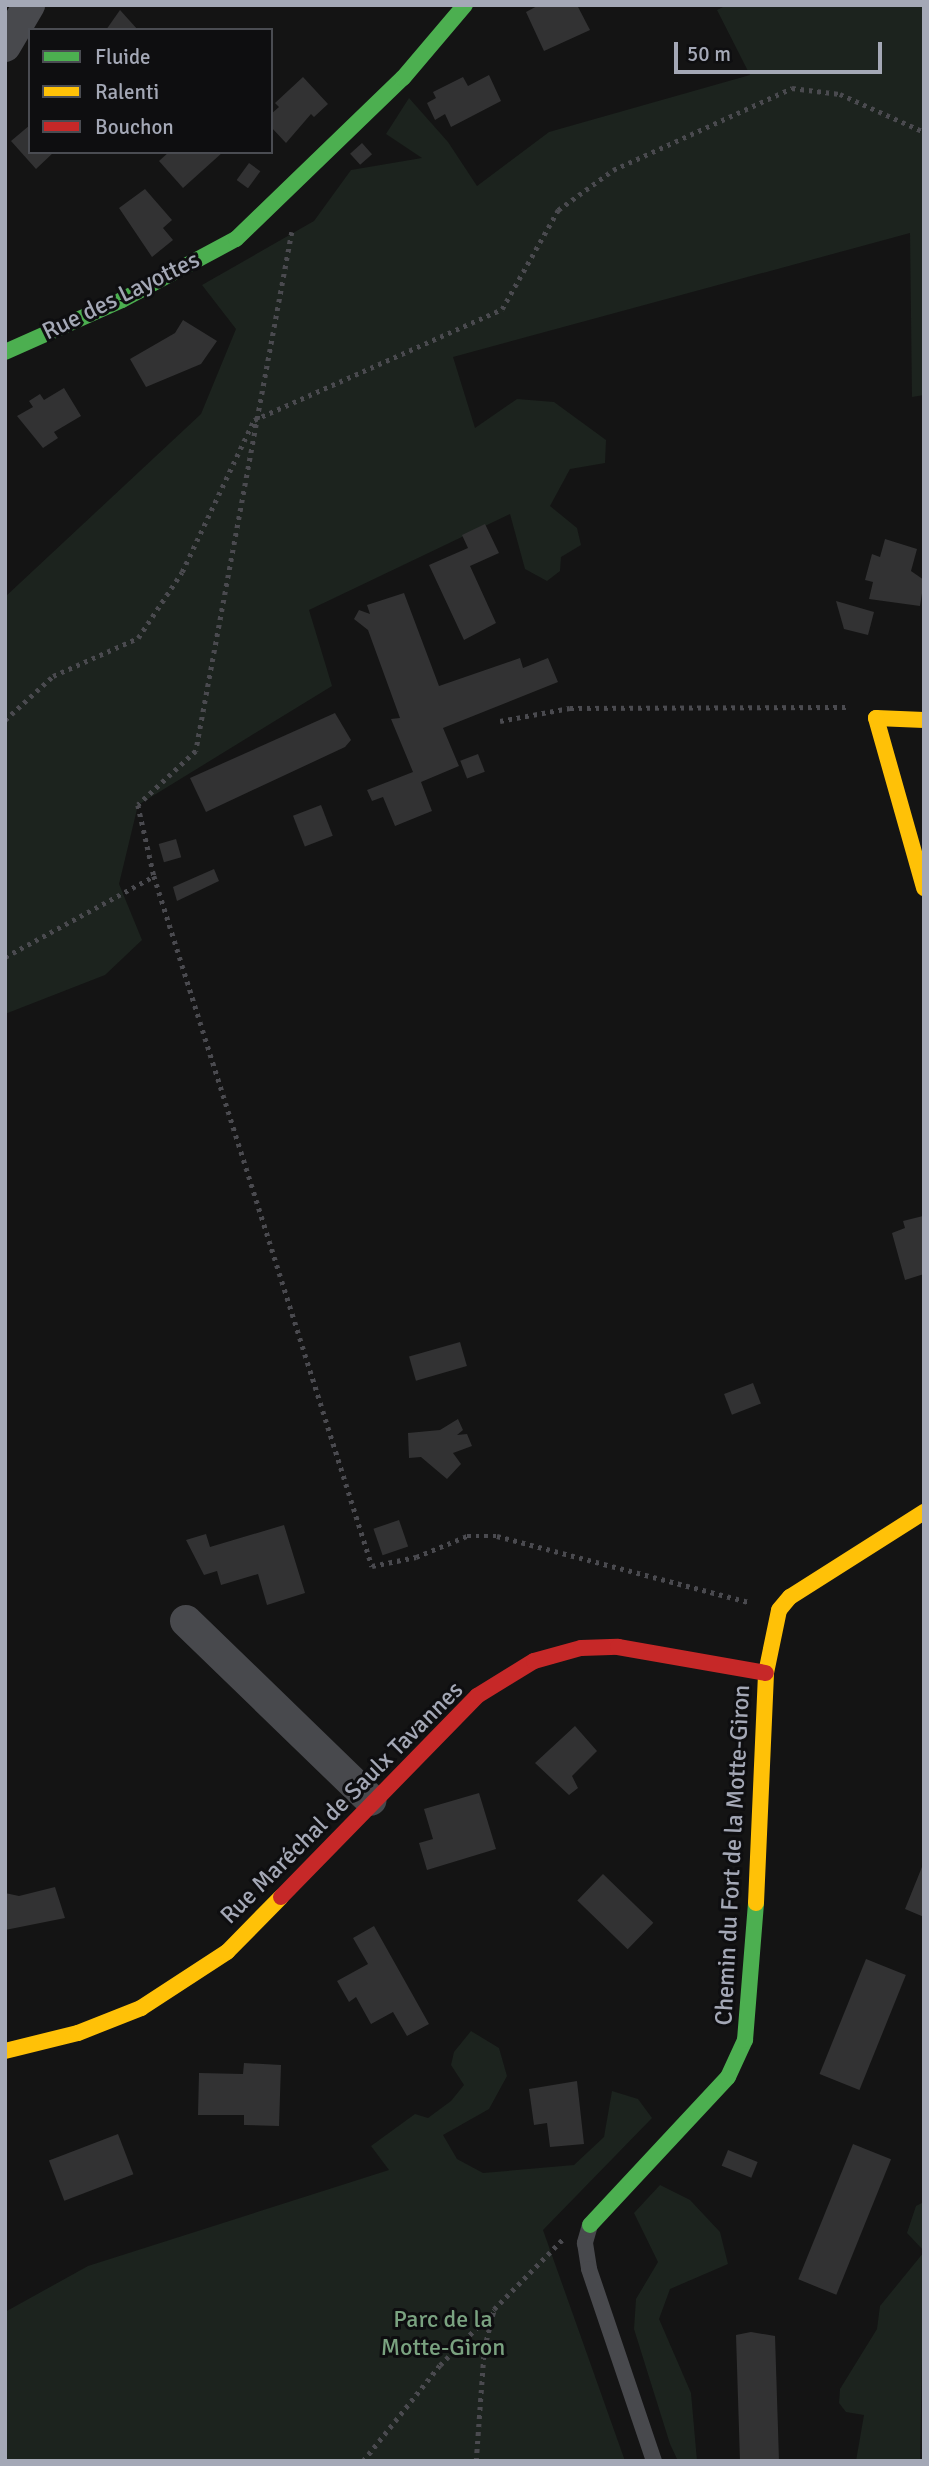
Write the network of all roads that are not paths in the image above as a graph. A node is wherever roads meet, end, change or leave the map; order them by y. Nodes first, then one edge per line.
1 (29, 5) edge
2 (466, 5) edge
3 (5, 46) edge
4 (5, 352) edge
5 (924, 720) edge
6 (924, 888) edge
7 (924, 1512) edge
8 (186, 1621) dead end
9 (766, 1673) junction
10 (371, 1800) junction
11 (5, 2051) edge
12 (590, 2225) joint
13 (654, 2461) edge

1 - 3 street
2 - 4 street, Rue des Layottes
5 - 6 street
7 - 9 street, Chemin du Fort de la Motte-Giron
8 - 10 street
9 - 10 street, Rue Maréchal de Saulx Tavannes
9 - 12 street, Chemin du Fort de la Motte-Giron
10 - 11 street, Rue Maréchal de Saulx Tavannes
12 - 13 lane

